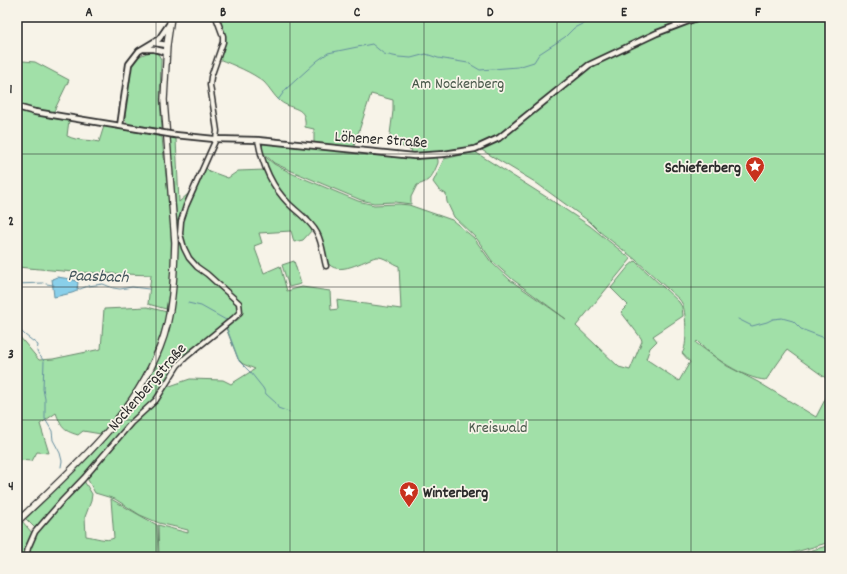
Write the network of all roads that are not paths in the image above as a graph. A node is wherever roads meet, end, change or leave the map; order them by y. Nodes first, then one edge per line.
1 (216, 17) edge
2 (699, 17) edge
3 (170, 19) edge
4 (154, 43) junction
5 (143, 49) junction
6 (167, 49) junction
7 (17, 107) edge
8 (120, 126) junction
9 (216, 139) junction
10 (258, 140) junction
11 (326, 266) dead end
12 (17, 522) edge
13 (26, 557) edge

1 - 9 street, Nockenbergstraße
2 - 10 street, Löhener Straße
3 - 4 street
3 - 6 main road, Nockenbergstraße
4 - 5 street
4 - 6 street
5 - 6 street
5 - 8 street
6 - 12 main road, Nockenbergstraße
7 - 8 street, Löhener Straße
8 - 9 street, Löhener Straße, bridge
9 - 10 street, Löhener Straße
9 - 13 street, Nockenbergstraße
10 - 11 street

